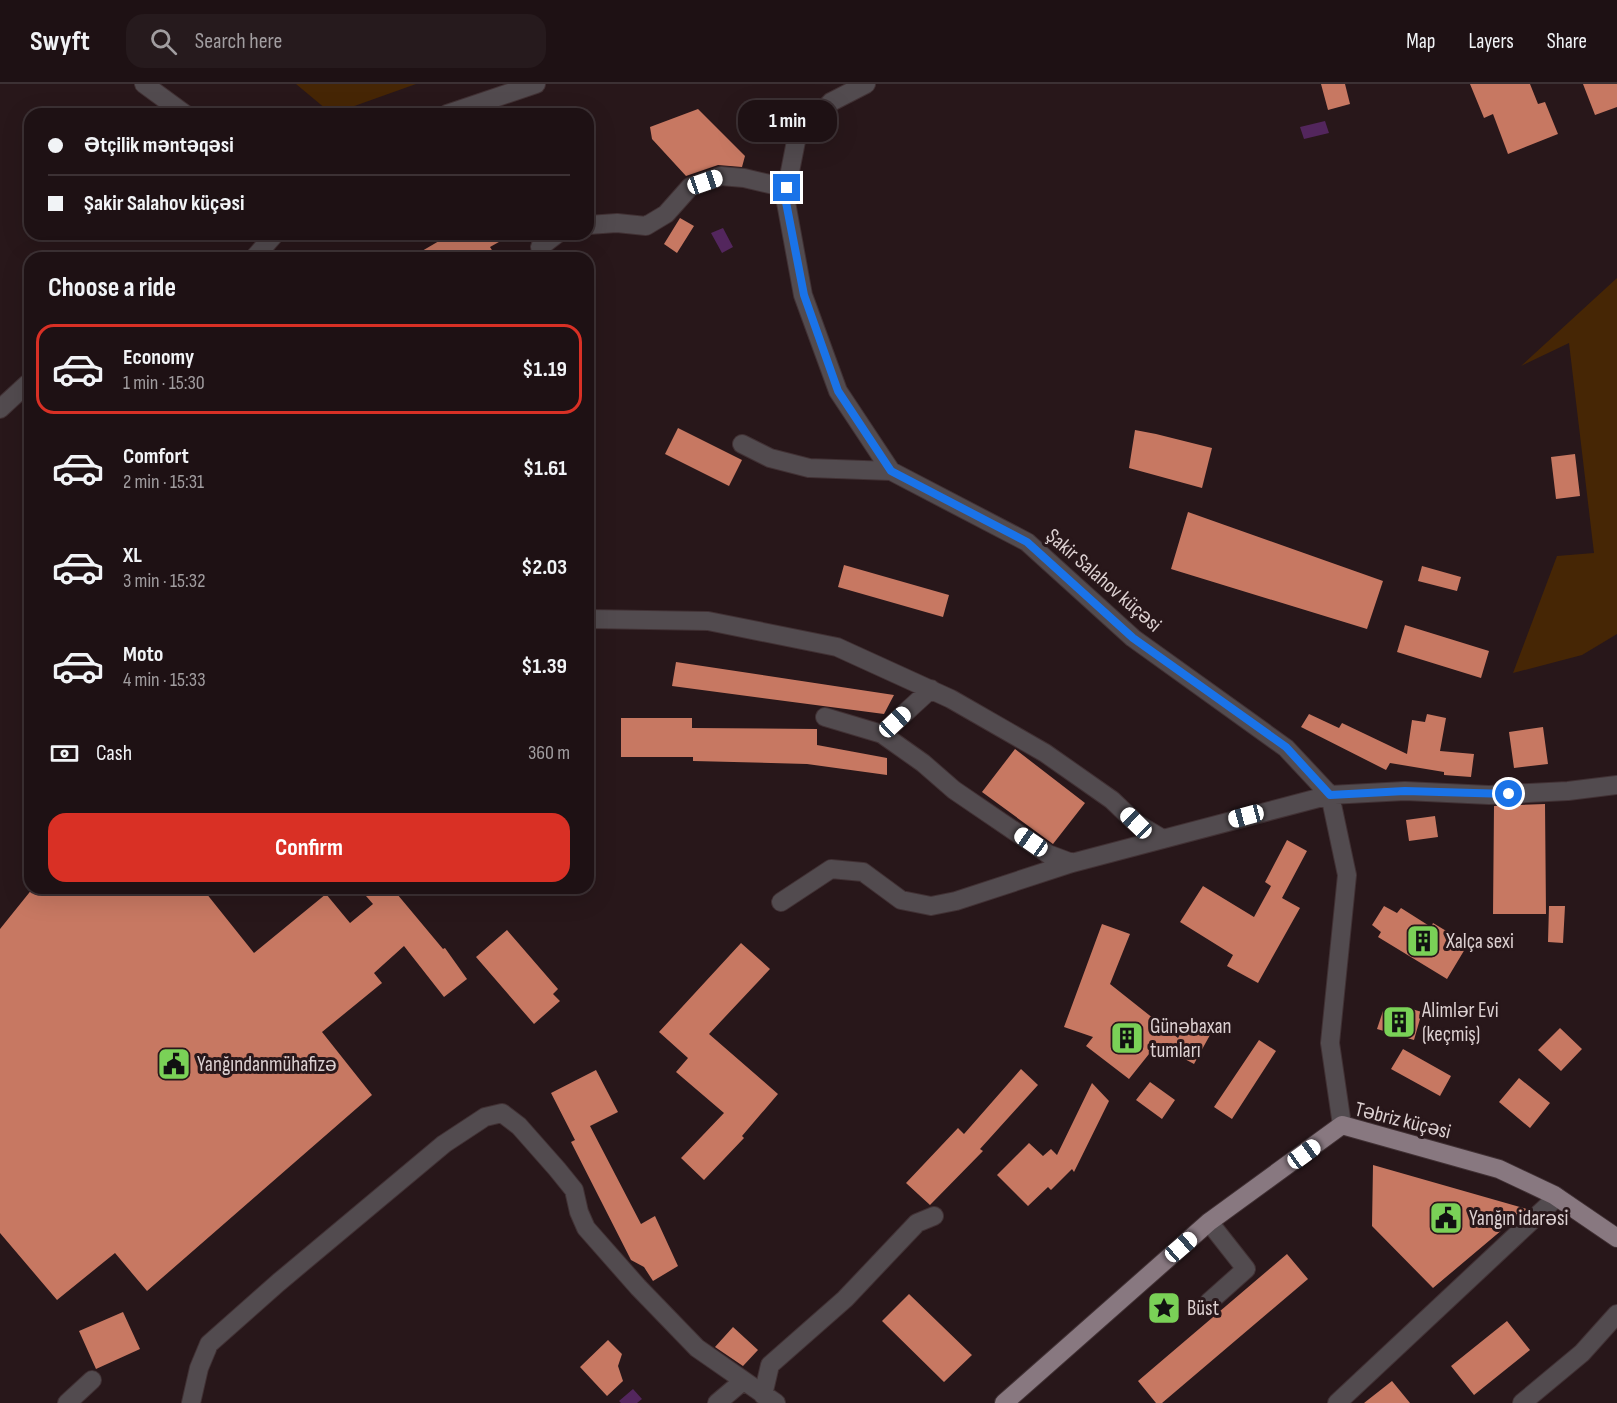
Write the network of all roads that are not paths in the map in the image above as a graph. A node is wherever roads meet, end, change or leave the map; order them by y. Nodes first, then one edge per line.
1 (144, 84) edge
2 (536, 84) edge
3 (866, 84) edge
4 (177, 108) edge
5 (465, 108) edge
6 (787, 188) junction
7 (594, 225) edge
8 (270, 240) edge
9 (549, 240) edge
10 (540, 247) dead end
11 (259, 252) edge
12 (24, 387) edge
13 (0, 409) edge
14 (742, 444) dead end
15 (891, 471) junction
16 (594, 619) edge
17 (931, 689) junction
18 (825, 717) dead end
19 (882, 734) junction
20 (1617, 785) edge
21 (1330, 795) junction
22 (1163, 838) junction
23 (1072, 863) junction
24 (782, 902) dead end
25 (1342, 1125) junction
26 (1557, 1197) junction
27 (934, 1216) dead end
28 (1209, 1222) junction
29 (1617, 1238) edge
30 (1209, 1302) dead end
31 (1617, 1314) edge
32 (92, 1380) dead end
33 (742, 1381) junction
34 (769, 1399) edge
35 (67, 1403) edge
36 (191, 1403) edge
37 (717, 1403) edge
38 (1004, 1403) edge
39 (1337, 1403) edge
40 (1522, 1403) edge

1 - 4 street
2 - 5 street
3 - 6 street, Şakir Salahov küçəsi
6 - 7 street
6 - 15 street, Şakir Salahov küçəsi
8 - 11 street
9 - 10 street
12 - 13 street
14 - 15 street
15 - 21 street, Şakir Salahov küçəsi
16 - 17 street
17 - 19 street
17 - 22 street
18 - 19 street
19 - 23 street
20 - 21 street
21 - 22 street
21 - 25 street
22 - 23 street
23 - 24 street
25 - 26 main road, Təbriz küçəsi
25 - 28 main road, Təbriz küçəsi
26 - 29 main road, Təbriz küçəsi
26 - 39 street
27 - 34 street
28 - 30 street
28 - 38 main road, Təbriz küçəsi
31 - 40 street
32 - 35 street
33 - 34 street
33 - 36 street
33 - 37 street

